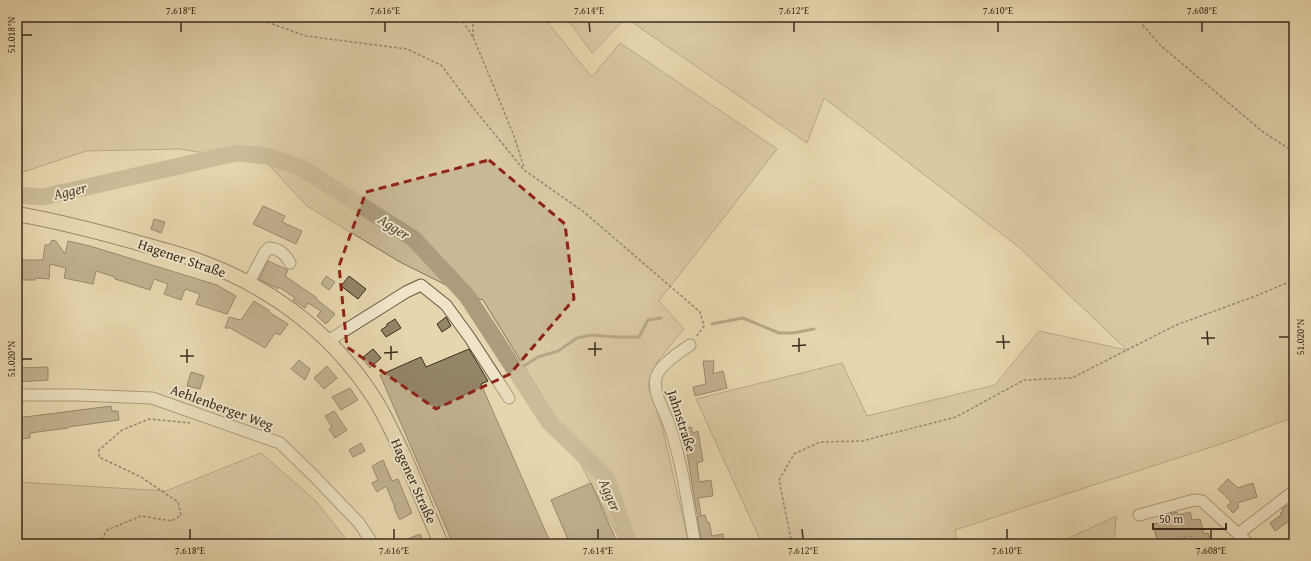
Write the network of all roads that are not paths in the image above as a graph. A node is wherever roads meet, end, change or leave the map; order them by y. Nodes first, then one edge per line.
1 (17, 214) edge
2 (290, 263) dead end
3 (249, 282) junction
4 (328, 341) junction
5 (690, 345) road end
6 (17, 395) edge
7 (509, 398) dead end
8 (1291, 492) edge
9 (1139, 515) dead end
10 (1238, 534) junction
11 (373, 544) edge
12 (442, 544) edge
13 (695, 544) edge
14 (1249, 544) edge

1 - 3 main road, Hagener Straße
2 - 3 street
3 - 4 main road, Hagener Straße
4 - 7 street
4 - 12 main road, Hagener Straße
5 - 13 street, Jahnstraße
6 - 11 street, Aehlenberger Weg
8 - 10 street
9 - 10 street
10 - 14 street

